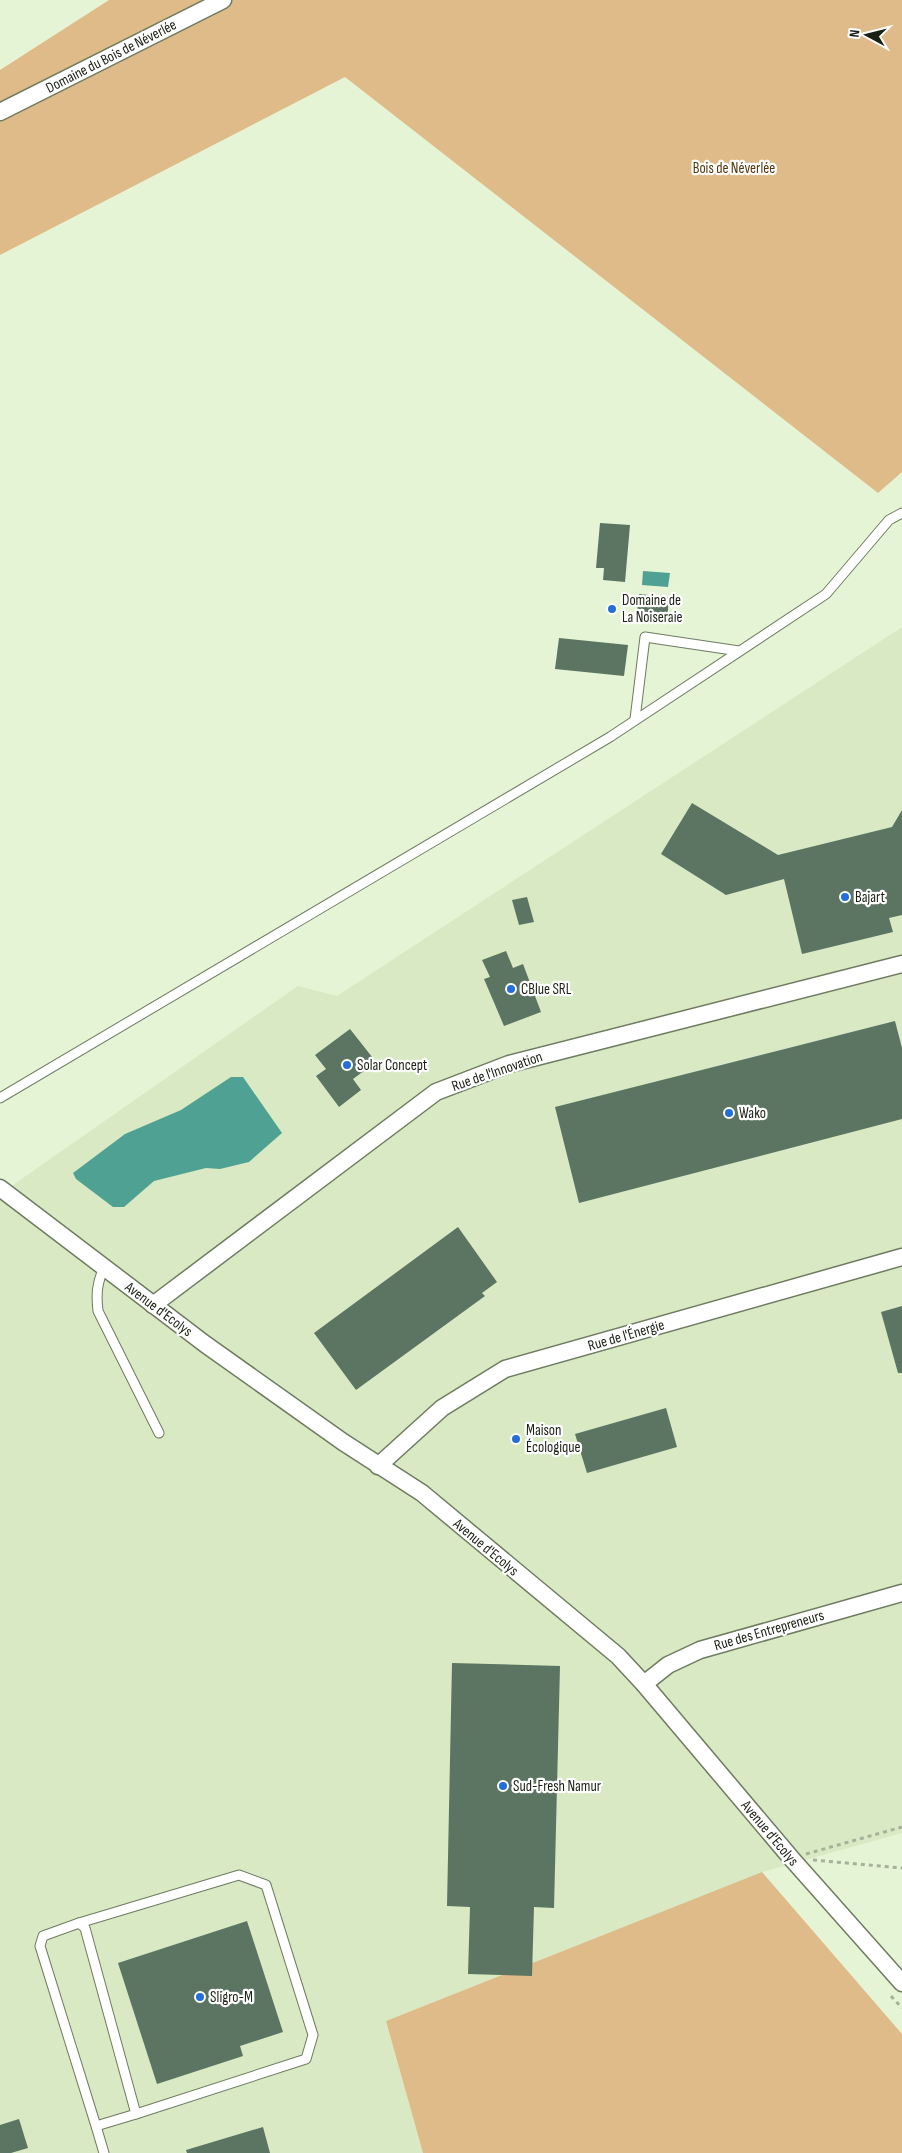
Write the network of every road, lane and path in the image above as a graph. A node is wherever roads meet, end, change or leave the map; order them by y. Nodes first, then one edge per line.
1 (222, 0) edge
2 (0, 112) edge
3 (902, 513) edge
4 (739, 652) junction
5 (636, 719) junction
6 (902, 964) edge
7 (0, 1098) edge
8 (0, 1188) edge
9 (902, 1257) edge
10 (104, 1268) junction
11 (154, 1305) junction
12 (159, 1433) dead end
13 (378, 1466) junction
14 (902, 1593) edge
15 (644, 1684) junction
16 (902, 1827) edge
17 (791, 1858) junction
18 (902, 1868) edge
19 (79, 1923) junction
20 (902, 1983) edge
21 (889, 1994) dead end
22 (902, 2008) edge
23 (136, 2114) junction
24 (96, 2126) junction
25 (104, 2153) edge

1 - 2 street, Domaine du Bois de Néverlée
3 - 4 lane
4 - 5 lane
4 - 5 lane
5 - 7 lane
6 - 11 street, Rue de l'Innovation
8 - 10 street, Avenue d'Ecolys
9 - 13 street, Rue de l'Énergie
10 - 11 street, Avenue d'Ecolys
10 - 12 lane
11 - 13 street, Avenue d'Ecolys
13 - 15 street, Avenue d'Ecolys
14 - 15 street, Rue des Entrepreneurs
15 - 17 street, Avenue d'Ecolys
16 - 17 path
17 - 18 path
17 - 20 street, Avenue d'Ecolys
19 - 23 lane
19 - 23 lane
19 - 24 lane
21 - 22 path
23 - 24 lane
24 - 25 lane

